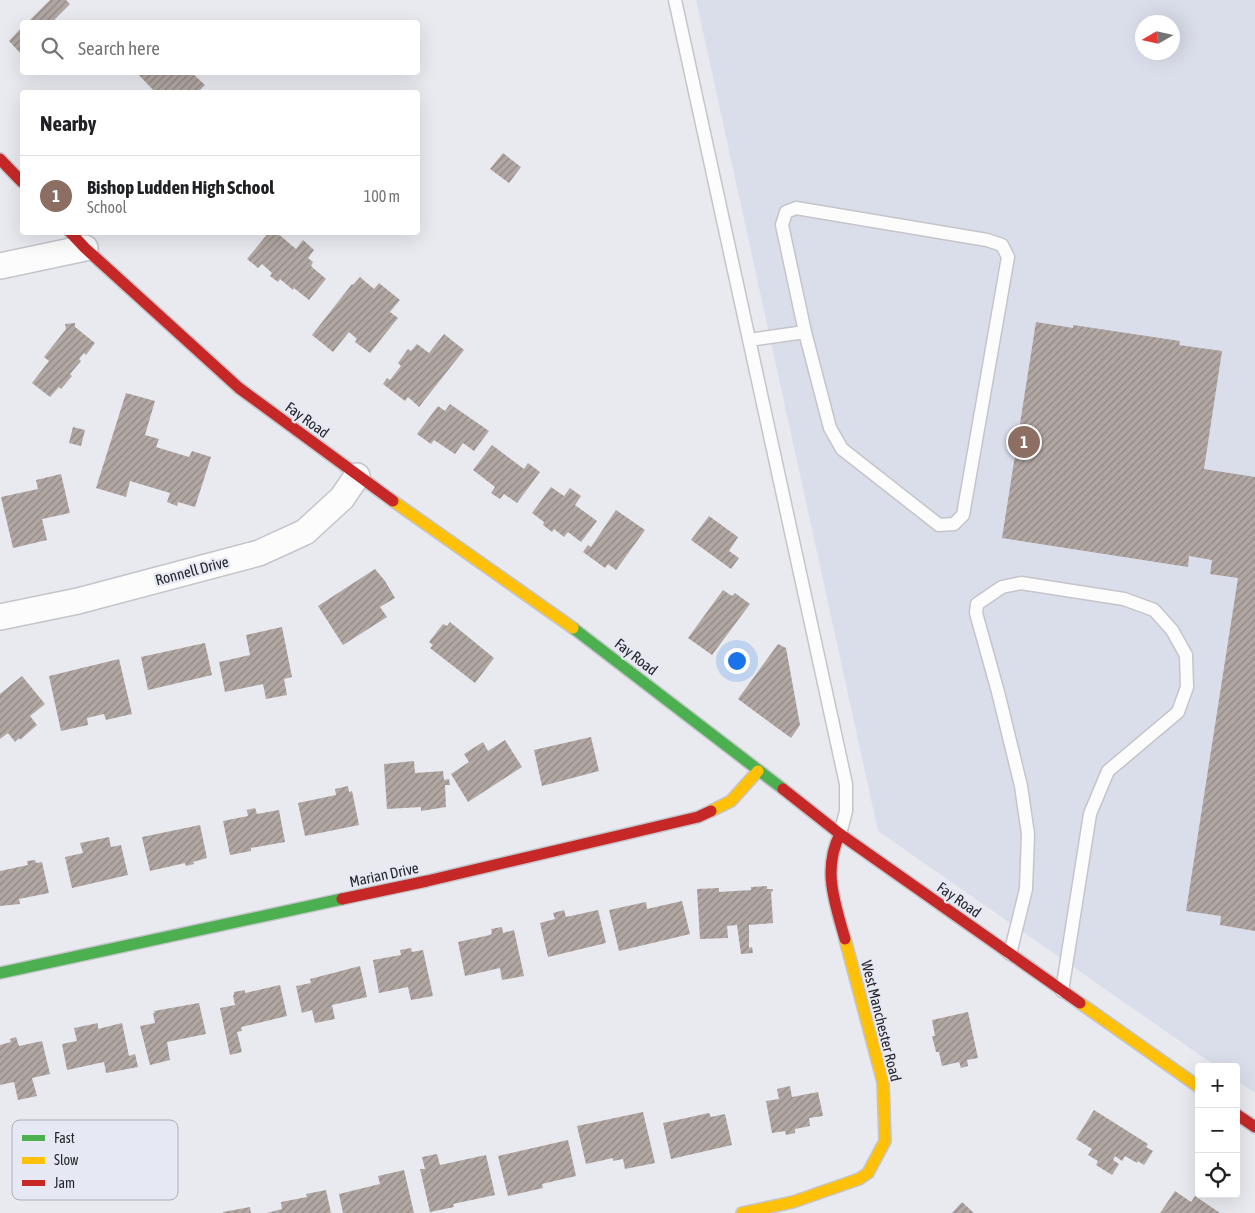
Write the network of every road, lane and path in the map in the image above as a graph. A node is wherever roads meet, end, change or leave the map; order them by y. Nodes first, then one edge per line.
1 (675, 0) edge
2 (0, 159) edge
3 (20, 180) edge
4 (77, 240) edge
5 (0, 266) edge
6 (805, 332) junction
7 (749, 340) junction
8 (357, 476) junction
9 (0, 617) edge
10 (758, 771) junction
11 (840, 834) junction
12 (1010, 954) junction
13 (0, 973) edge
14 (1062, 991) junction
15 (1195, 1084) edge
16 (1240, 1117) edge
17 (1255, 1127) edge
18 (742, 1213) edge

1 - 7 lane
2 - 3 street
4 - 5 street
4 - 8 street, Fay Road
6 - 6 lane
6 - 7 lane
7 - 11 lane
8 - 9 street, Ronnell Drive
8 - 10 street, Fay Road
10 - 11 street, Fay Road
10 - 13 street, Marian Drive
11 - 12 street, Fay Road
11 - 18 street, West Manchester Road
12 - 14 street, Fay Road
12 - 14 lane
14 - 15 street, Fay Road
16 - 17 street

